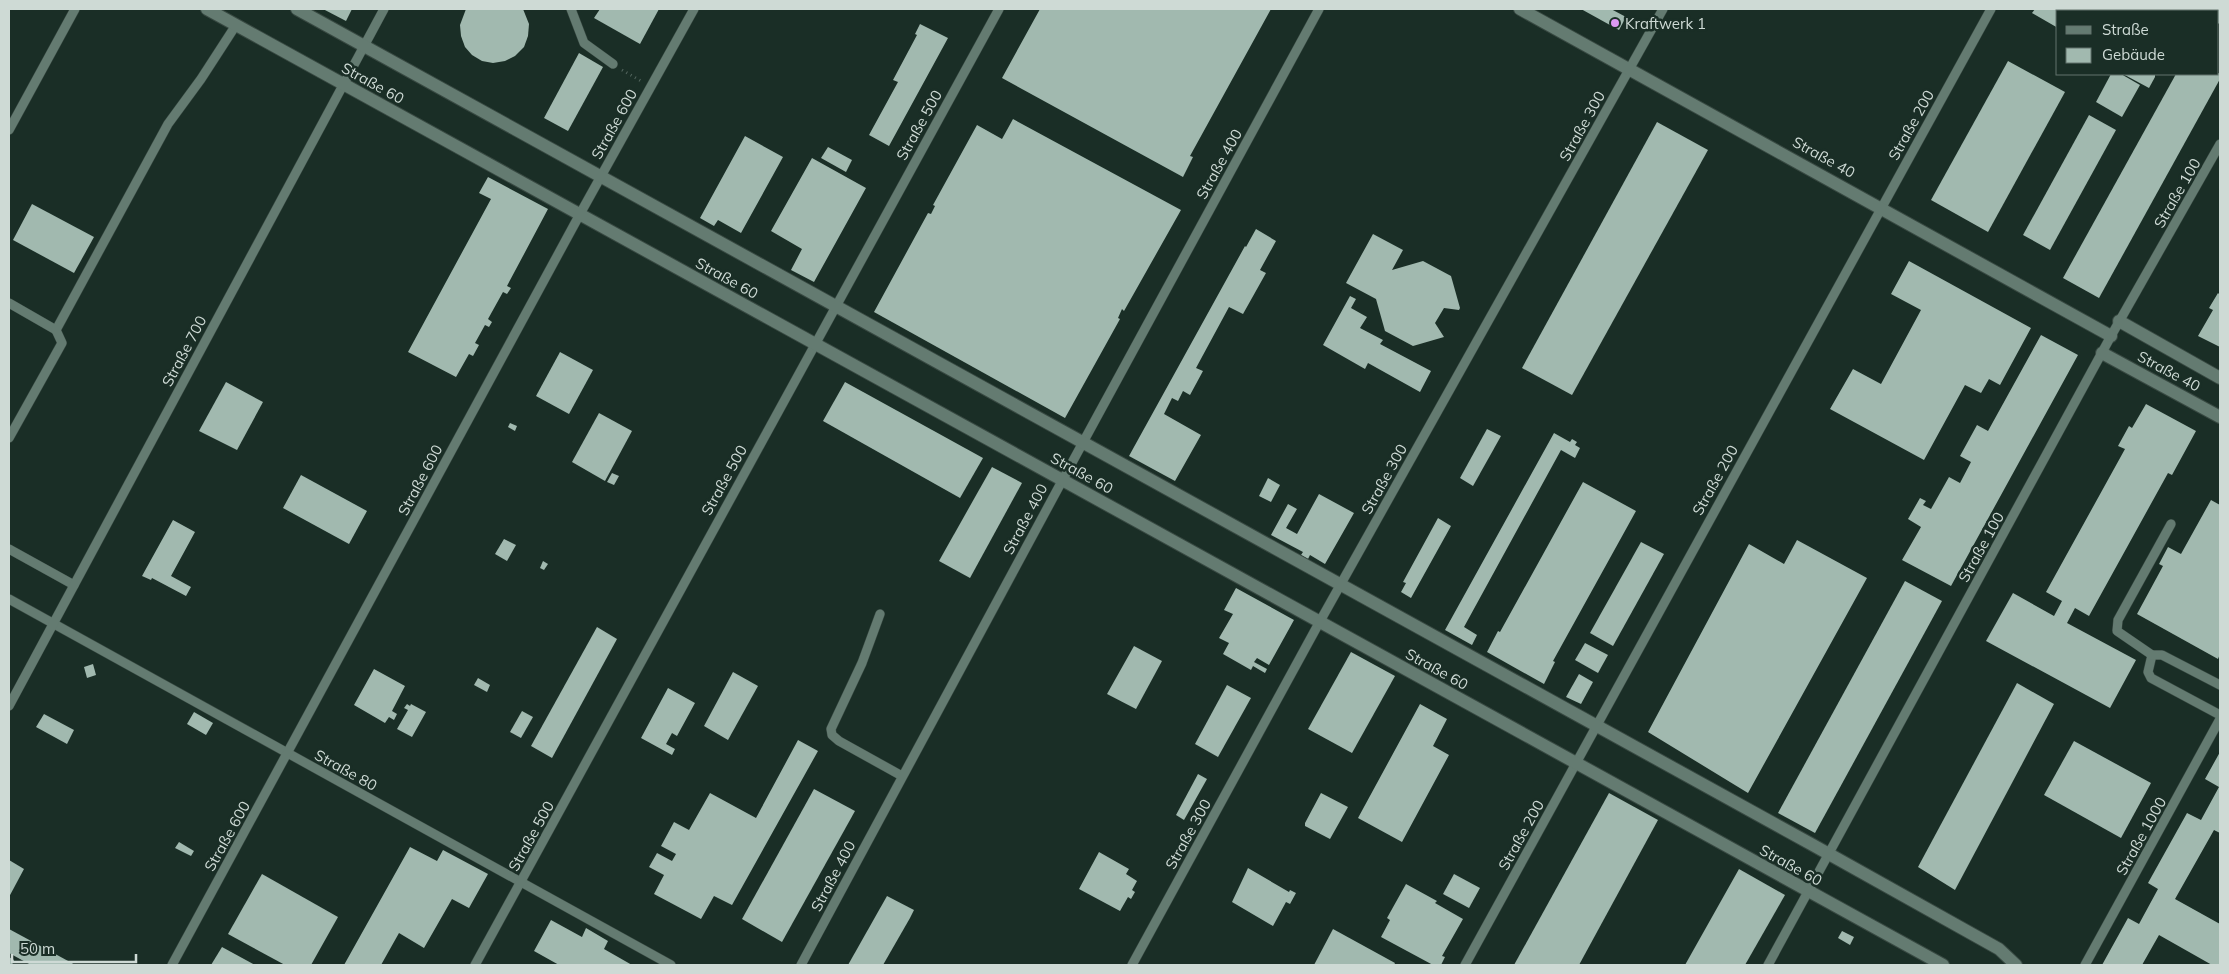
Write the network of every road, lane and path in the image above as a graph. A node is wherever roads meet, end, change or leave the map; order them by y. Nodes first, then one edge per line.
1 (75, 9) edge
2 (207, 9) edge
3 (297, 9) edge
4 (384, 9) edge
5 (571, 9) edge
6 (694, 9) edge
7 (999, 9) edge
8 (1319, 9) edge
9 (1520, 9) edge
10 (1663, 9) edge
11 (1992, 9) edge
12 (236, 25) junction
13 (363, 46) junction
14 (613, 64) joint
15 (1629, 69) junction
16 (342, 84) junction
17 (650, 86) junction
18 (9, 130) edge
19 (2220, 144) edge
20 (601, 176) junction
21 (1881, 208) junction
22 (580, 214) junction
23 (9, 302) edge
24 (835, 306) junction
25 (2119, 321) junction
26 (56, 330) junction
27 (2111, 336) junction
28 (814, 345) junction
29 (2102, 353) junction
30 (2220, 378) edge
31 (2220, 417) edge
32 (9, 438) edge
33 (1082, 443) junction
34 (1062, 480) junction
35 (2171, 524) dead end
36 (9, 549) edge
37 (1340, 584) junction
38 (74, 586) junction
39 (9, 600) edge
40 (880, 614) dead end
41 (1319, 623) junction
42 (53, 624) junction
43 (2152, 654) junction
44 (2220, 685) edge
45 (9, 706) edge
46 (2220, 715) edge
47 (2220, 719) edge
48 (1596, 726) junction
49 (288, 754) junction
50 (1575, 764) junction
51 (902, 776) junction
52 (1829, 854) junction
53 (521, 883) junction
54 (1808, 892) junction
55 (172, 965) edge
56 (475, 965) edge
57 (670, 965) edge
58 (801, 965) edge
59 (1132, 965) edge
60 (1465, 965) edge
61 (1768, 965) edge
62 (1943, 965) edge
63 (2016, 965) edge
64 (2085, 965) edge

1 - 18 lane
2 - 12 street, Straße 60
3 - 13 street
4 - 13 lane, Straße 700
5 - 14 lane
6 - 17 lane, Straße 600
7 - 24 lane, Straße 500
8 - 33 lane, Straße 400
9 - 15 street, Straße 40
10 - 15 lane, Straße 300
11 - 21 lane, Straße 200
12 - 16 street, Straße 60
12 - 26 lane
13 - 16 lane, Straße 700
13 - 20 street
14 - 17 path
15 - 21 street, Straße 40
15 - 37 lane, Straße 300
16 - 22 street, Straße 60
16 - 38 lane, Straße 700
17 - 20 lane, Straße 600
19 - 25 lane, Straße 100
20 - 22 lane, Straße 600
20 - 24 street
21 - 27 street, Straße 40
21 - 48 lane, Straße 200
22 - 28 street, Straße 60
22 - 49 lane, Straße 600
23 - 26 lane
24 - 28 lane, Straße 500
24 - 33 street
25 - 27 lane, Straße 100
25 - 30 street
26 - 32 lane
27 - 29 lane, Straße 100
28 - 34 street, Straße 60
28 - 53 lane, Straße 500
29 - 31 street, Straße 40
29 - 52 lane, Straße 100
33 - 34 lane, Straße 400
33 - 37 street
34 - 41 street, Straße 60
34 - 51 lane, Straße 400
35 - 43 lane
36 - 38 lane
37 - 41 lane, Straße 300
37 - 48 street
38 - 42 lane, Straße 700
39 - 42 lane, Straße 80
40 - 51 lane
41 - 50 street, Straße 60
41 - 59 lane, Straße 300
42 - 45 lane, Straße 700
42 - 49 lane, Straße 80
43 - 44 lane
43 - 46 lane
47 - 64 lane, Straße 1000
48 - 50 lane, Straße 200
48 - 52 street
49 - 53 lane, Straße 80
49 - 55 lane, Straße 600
50 - 54 street, Straße 60
50 - 60 lane, Straße 200
51 - 58 lane, Straße 400
52 - 54 lane, Straße 100
52 - 63 street
53 - 56 lane, Straße 500
53 - 57 lane, Straße 80
54 - 61 lane, Straße 100
54 - 62 street, Straße 60

